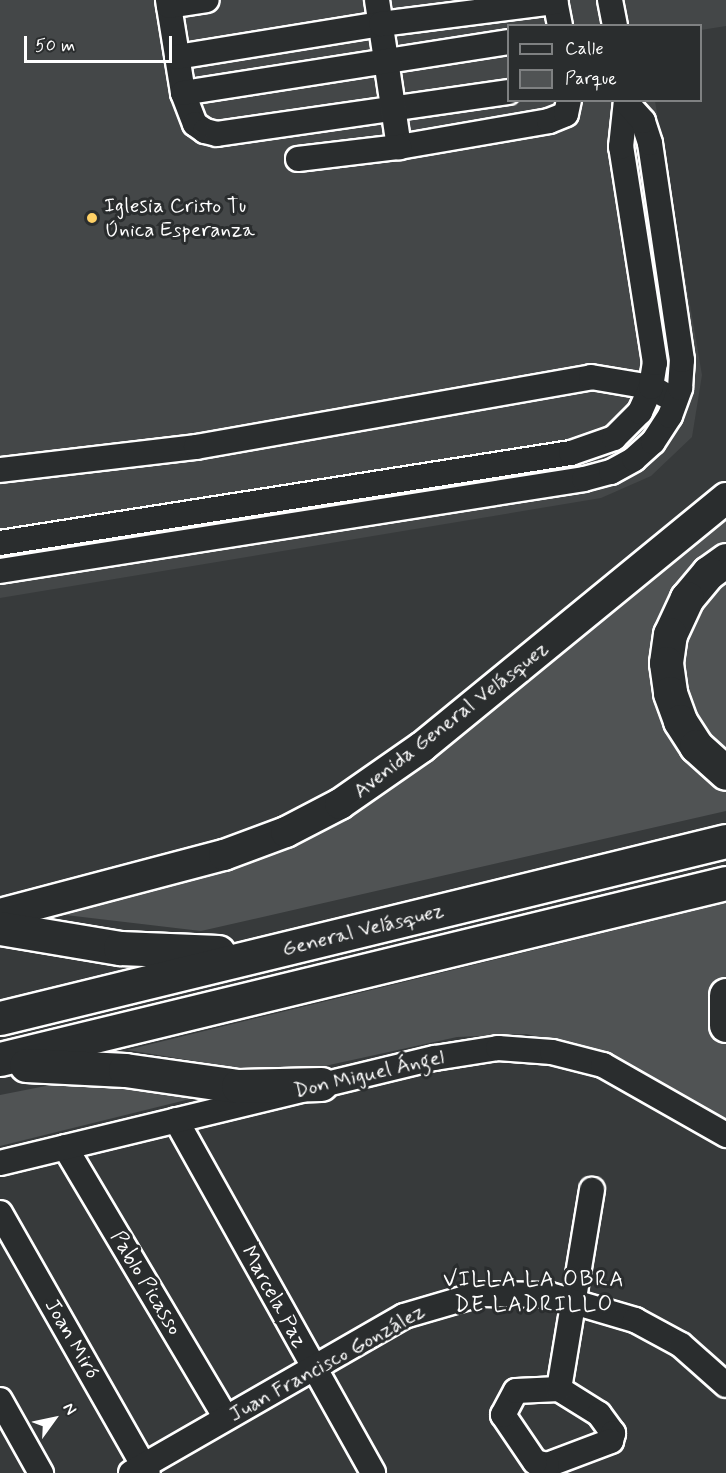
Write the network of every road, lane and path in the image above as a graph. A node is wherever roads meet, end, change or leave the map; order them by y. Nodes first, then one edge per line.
1 (207, 0) edge
2 (377, 0) edge
3 (169, 3) edge
4 (557, 9) edge
5 (381, 24) junction
6 (507, 42) edge
7 (177, 57) junction
8 (387, 63) junction
9 (507, 92) edge
10 (183, 93) junction
11 (569, 102) edge
12 (627, 102) edge
13 (393, 110) junction
14 (399, 147) junction
15 (298, 159) dead end
16 (681, 344) junction
17 (654, 351) junction
18 (651, 387) junction
19 (676, 401) junction
20 (0, 470) edge
21 (726, 498) edge
22 (0, 543) edge
23 (726, 560) edge
24 (0, 571) edge
25 (726, 773) edge
26 (726, 841) edge
27 (726, 883) edge
28 (0, 914) edge
29 (0, 928) edge
30 (289, 948) junction
31 (726, 995) edge
32 (0, 1018) edge
33 (726, 1025) edge
34 (0, 1059) edge
35 (0, 1066) edge
36 (321, 1084) junction
37 (176, 1120) junction
38 (726, 1135) edge
39 (65, 1147) junction
40 (0, 1163) edge
41 (592, 1190) dead end
42 (0, 1214) edge
43 (573, 1300) junction
44 (313, 1368) junction
45 (726, 1385) edge
46 (559, 1389) dead end
47 (0, 1400) edge
48 (226, 1418) junction
49 (141, 1470) edge
50 (42, 1473) edge
51 (373, 1473) edge

1 - 3 street
2 - 5 street
3 - 7 street
4 - 5 street
5 - 7 street
5 - 8 street
6 - 8 street
7 - 10 street
8 - 10 street
8 - 13 street
9 - 13 street
10 - 13 street
11 - 14 street
12 - 16 street
12 - 17 street
13 - 14 street
14 - 15 street
16 - 17 street
16 - 19 street
17 - 18 street
18 - 19 street
18 - 20 street
18 - 22 street
19 - 24 street
21 - 28 main road, Avenida General Velásquez
23 - 25 highway
26 - 30 highway, General Velásquez
27 - 34 highway, General Velásquez
29 - 30 highway
30 - 32 highway, General Velásquez
31 - 33 highway
35 - 36 highway
36 - 37 street, Don Miguel Ángel
36 - 38 street, Don Miguel Ángel
37 - 39 street, Don Miguel Ángel
37 - 44 street, Marcela Paz
39 - 40 street, Don Miguel Ángel
39 - 48 street, Pablo Picasso
41 - 43 street
42 - 49 street, Joan Miró
43 - 44 street, Juan Francisco González
43 - 45 street, Juan Francisco González
43 - 46 street
44 - 48 street, Juan Francisco González
44 - 51 street, Marcela Paz
47 - 50 street
48 - 49 street, Juan Francisco González

